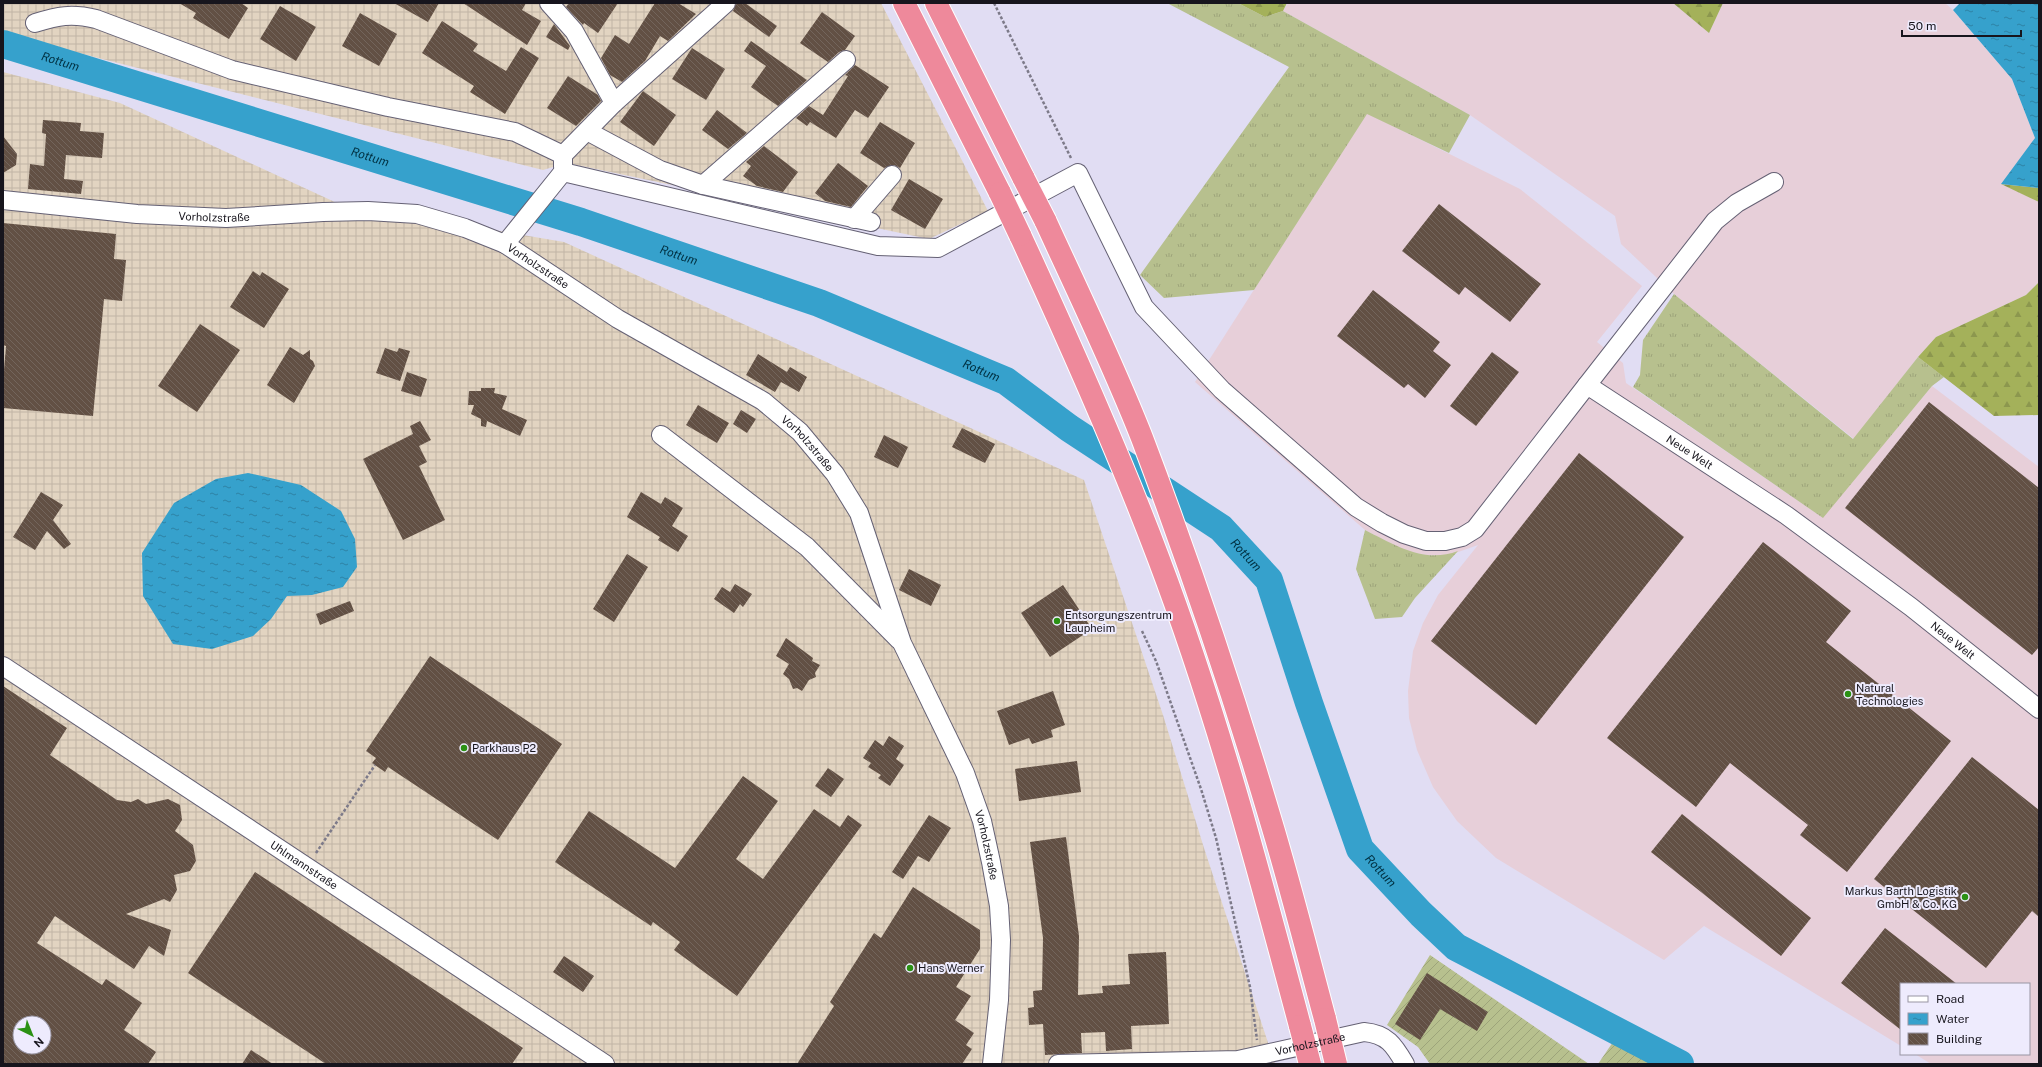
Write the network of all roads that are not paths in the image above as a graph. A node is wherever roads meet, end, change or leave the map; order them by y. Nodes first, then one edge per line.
1 (549, 3) edge
2 (726, 3) edge
3 (904, 3) edge
4 (936, 3) edge
5 (35, 23) dead end
6 (846, 60) dead end
7 (614, 103) junction
8 (587, 131) junction
9 (563, 163) junction
10 (892, 175) dead end
11 (1774, 182) dead end
12 (703, 186) junction
13 (3, 200) edge
14 (505, 244) junction
15 (1588, 385) junction
16 (661, 435) dead end
17 (902, 643) junction
18 (3, 666) edge
19 (2039, 709) edge
20 (605, 1064) edge
21 (992, 1064) edge
22 (1058, 1064) edge
23 (1310, 1064) edge
24 (1336, 1064) edge
25 (1405, 1064) edge

1 - 7 street
2 - 7 street
3 - 23 highway, bridge
4 - 24 highway, bridge
5 - 9 street
6 - 12 street
7 - 8 street
8 - 9 street
8 - 12 street
9 - 14 street
9 - 15 street
10 - 12 street
11 - 15 street
13 - 14 street, Vorholzstraße
14 - 17 street, Vorholzstraße
15 - 19 street, Neue Welt
16 - 17 street, Vorholzstraße
17 - 21 street, Vorholzstraße
18 - 20 street, Uhlmannstraße
22 - 25 street, Vorholzstraße

